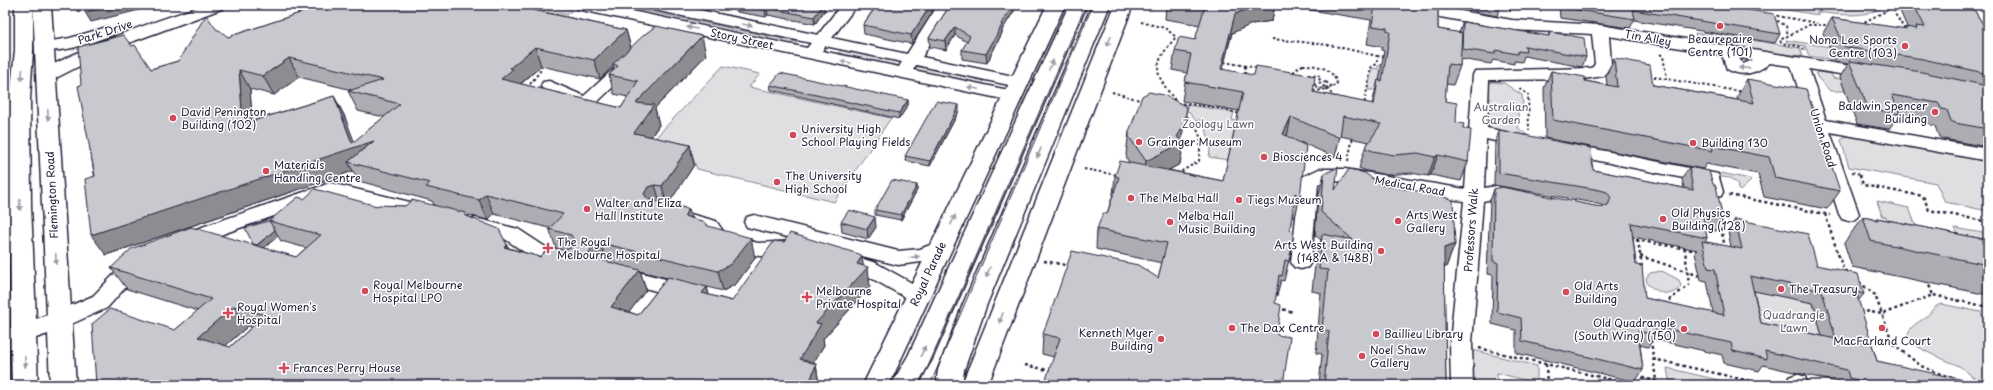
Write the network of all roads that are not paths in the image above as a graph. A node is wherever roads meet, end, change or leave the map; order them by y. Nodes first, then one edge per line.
1 (24, 5) edge
2 (42, 5) edge
3 (187, 5) edge
4 (219, 5) edge
5 (581, 5) edge
6 (654, 5) edge
7 (849, 5) edge
8 (1056, 5) edge
9 (1078, 5) edge
10 (1101, 5) edge
11 (1124, 5) edge
12 (1401, 5) edge
13 (600, 7) edge
14 (940, 7) edge
15 (669, 24) junction
16 (1600, 30) junction
17 (658, 35) edge
18 (101, 40) junction
19 (821, 41) junction
20 (45, 46) junction
21 (642, 51) edge
22 (811, 54) junction
23 (1801, 57) junction
24 (908, 67) junction
25 (46, 76) junction
26 (1889, 77) edge
27 (549, 86) dead end
28 (1016, 87) junction
29 (1090, 90) junction
30 (1038, 94) junction
31 (1061, 100) junction
32 (1078, 121) junction
33 (1819, 124) junction
34 (1478, 132) junction
35 (1988, 155) edge
36 (970, 185) junction
37 (994, 191) junction
38 (1714, 192) edge
39 (1021, 196) junction
40 (1473, 196) junction
41 (1534, 200) edge
42 (1047, 201) junction
43 (668, 215) edge
44 (1841, 215) road end
45 (789, 231) junction
46 (940, 248) junction
47 (779, 250) junction
48 (813, 252) junction
49 (571, 262) edge
50 (1301, 262) dead end
51 (758, 270) edge
52 (607, 272) edge
53 (920, 291) junction
54 (948, 295) junction
55 (705, 296) edge
56 (974, 307) junction
57 (59, 320) junction
58 (15, 336) edge
59 (25, 385) edge
60 (63, 385) edge
61 (876, 385) edge
62 (904, 385) edge
63 (949, 385) edge
64 (975, 385) edge
65 (1462, 385) edge

1 -> 58 main road
2 - 20 main road, Flemington Road
3 - 18 street, Park Drive
4 - 18 street, Park Drive
5 - 13 street, Story Street
6 -> 19 street, Story Street
7 - 19 street
8 - 28 main road, Royal Parade
30 -> 9 main road
10 - 31 main road
11 -> 29 main road
12 - 16 street, Tin Alley
13 - 15 street, Story Street
14 - 24 street
15 - 17 street
22 -> 15 street, Story Street
16 - 23 street, Tin Alley
16 - 34 street, Professors Walk
18 - 20 street, Park Drive
18 - 25 street, Park Drive
19 - 22 street
19 - 24 street, Story Street
20 - 25 main road, Flemington Road
21 - 27 street
24 -> 22 street, Story Street
23 - 26 street
23 - 33 street, Union Road
24 - 28 street, Story Street
25 -> 57 main road, Flemington Road
28 - 30 main road
28 - 36 main road, Royal Parade
29 - 31 main road
29 - 32 main road
30 - 31 main road
30 - 37 main road
31 - 32 main road
31 -> 39 main road
32 - 42 main road
33 - 35 street
33 - 44 street, Union Road
34 - 38 street
34 - 40 street, Professors Walk
36 - 37 main road
46 -> 36 main road, Royal Parade
37 - 54 main road
39 - 42 main road
39 -> 56 main road
40 - 41 street, Medical Road
40 - 50 street, Medical Road
40 - 65 street, Professors Walk
42 -> 64 main road
43 - 47 street
45 -> 46 street
45 - 48 street
45 - 53 street
46 - 53 main road, Royal Parade
47 - 48 street
47 - 51 street
48 - 53 street
49 - 57 street
52 - 55 street
53 - 54 main road
53 - 61 main road, Royal Parade
54 - 56 main road
62 -> 54 main road
56 - 63 main road
57 - 58 main road
57 - 60 main road, Flemington Road
58 -> 59 main road

